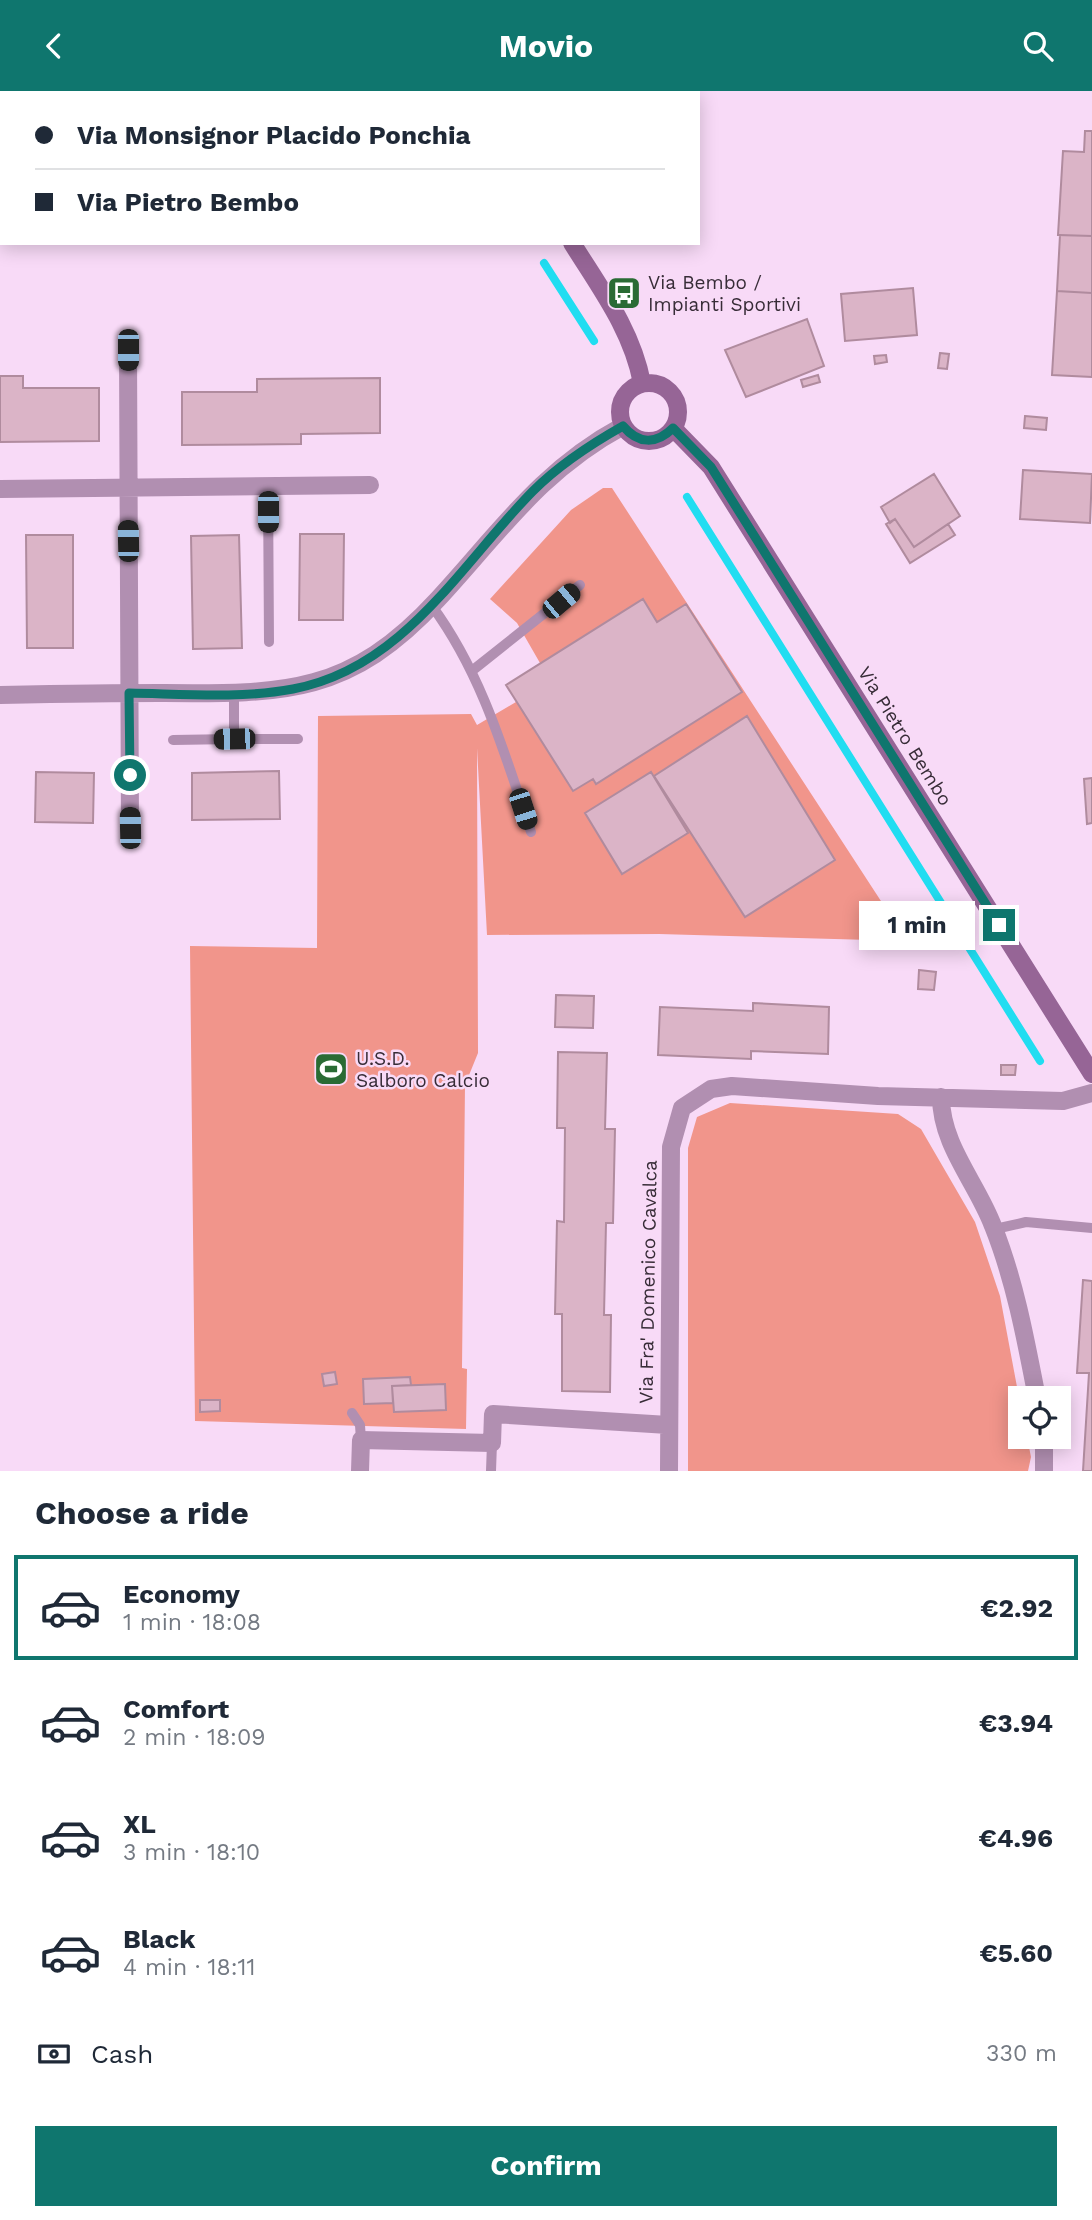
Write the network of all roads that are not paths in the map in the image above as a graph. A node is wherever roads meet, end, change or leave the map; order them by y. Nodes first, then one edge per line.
1 (573, 245) edge
2 (128, 350) dead end
3 (642, 383) junction
4 (623, 426) junction
5 (673, 428) junction
6 (370, 485) dead end
7 (268, 486) junction
8 (128, 488) junction
9 (0, 489) edge
10 (580, 585) dead end
11 (432, 605) junction
12 (269, 642) dead end
13 (473, 670) junction
14 (129, 693) junction
15 (234, 694) junction
16 (0, 695) edge
17 (234, 739) junction
18 (298, 739) dead end
19 (173, 740) dead end
20 (130, 828) dead end
21 (531, 832) dead end
22 (1091, 1070) edge
23 (1092, 1093) edge
24 (941, 1097) junction
25 (1092, 1228) edge
26 (995, 1229) junction
27 (1035, 1386) edge
28 (352, 1413) dead end
29 (668, 1425) junction
30 (361, 1440) junction
31 (492, 1443) junction
32 (1044, 1449) edge
33 (360, 1471) edge
34 (491, 1471) edge
35 (669, 1471) edge
36 (1044, 1471) edge

1 - 3 main road
2 - 8 street
3 - 4 main road
3 - 5 main road
4 - 5 main road
4 - 11 street
5 - 22 main road, Via Pietro Bembo
6 - 7 street
7 - 8 street
7 - 12 lane
8 - 9 street
8 - 14 street
10 - 13 lane
11 - 13 lane
11 - 15 street
13 - 21 lane
14 - 15 street
14 - 16 street
14 - 20 street
15 - 17 lane
17 - 18 lane
17 - 19 lane
23 - 24 street, Via Fra' Domenico Cavalca
24 - 26 street
24 - 29 street, Via Fra' Domenico Cavalca
25 - 26 lane
26 - 27 street
28 - 30 lane
29 - 31 street
29 - 35 street, Via Fra' Domenico Cavalca
30 - 31 street
30 - 33 street
31 - 34 lane
32 - 36 street

